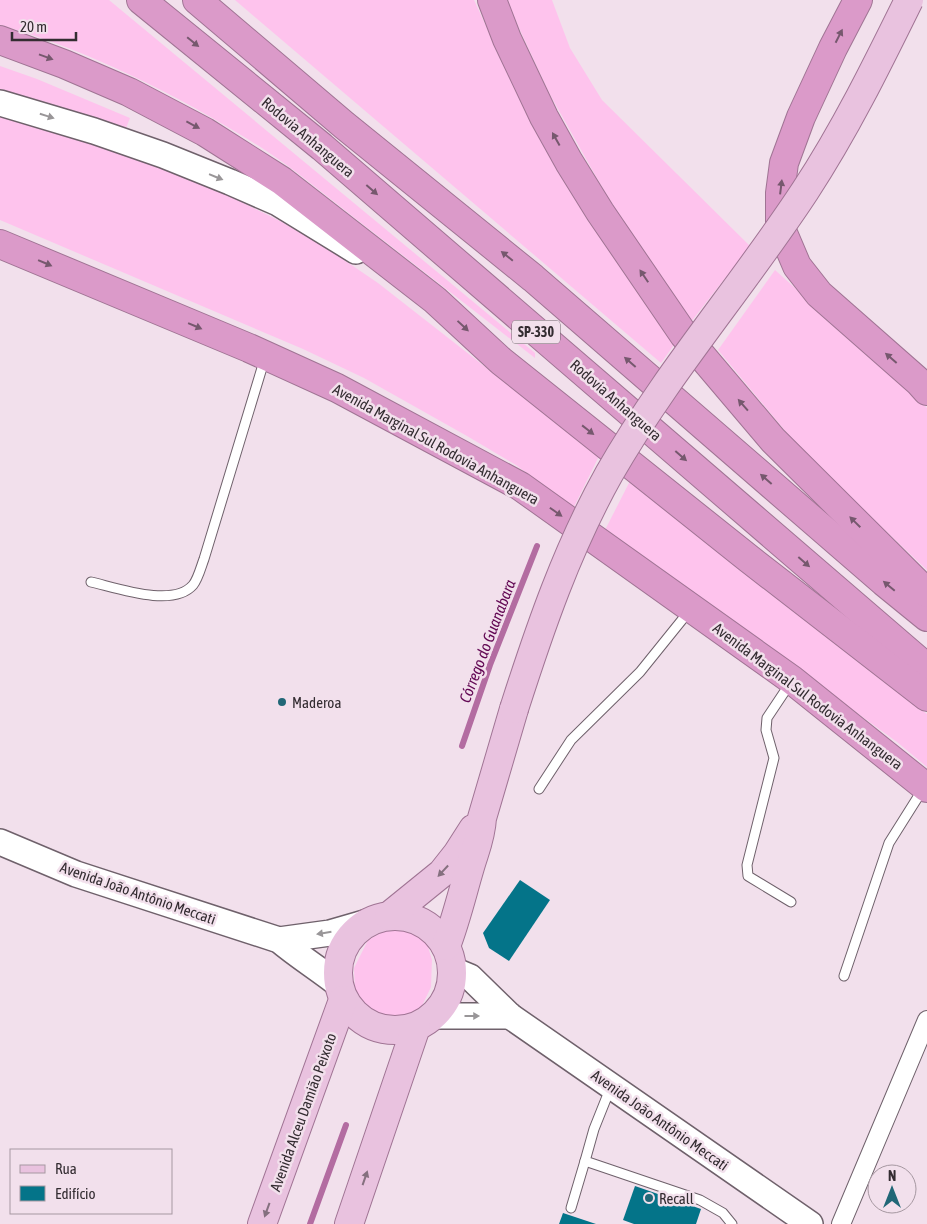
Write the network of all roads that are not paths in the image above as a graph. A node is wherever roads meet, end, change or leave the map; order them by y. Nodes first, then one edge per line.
1 (141, 0) edge
2 (197, 0) edge
3 (492, 0) edge
4 (858, 0) edge
5 (909, 0) edge
6 (0, 40) edge
7 (0, 102) edge
8 (0, 244) edge
9 (435, 300) junction
10 (265, 356) junction
11 (927, 391) edge
12 (91, 582) dead end
13 (927, 593) edge
14 (692, 608) junction
15 (927, 616) edge
16 (927, 668) edge
17 (792, 680) junction
18 (927, 697) edge
19 (926, 787) edge
20 (540, 789) dead end
21 (482, 818) junction
22 (0, 842) edge
23 (791, 902) dead end
24 (378, 919) junction
25 (279, 940) junction
26 (449, 958) junction
27 (844, 976) dead end
28 (341, 992) junction
29 (510, 1016) junction
30 (927, 1020) edge
31 (425, 1021) junction
32 (611, 1086) junction
33 (585, 1161) junction
34 (571, 1208) dead end
35 (262, 1224) edge
36 (349, 1224) edge
37 (732, 1224) edge
38 (810, 1224) edge
39 (841, 1224) edge

1 -> 16 highway, Rodovia Anhanguera / SP-330
15 -> 2 highway, SP-330
13 -> 3 highway
11 -> 4 highway
5 - 21 main road, bridge
6 -> 9 highway
7 -> 9 main road
8 -> 10 highway, Avenida Marginal Sul Rodovia Anhanguera
9 -> 18 highway
10 - 12 lane
10 -> 14 highway, Avenida Marginal Sul Rodovia Anhanguera
14 - 17 highway, Avenida Marginal Sul Rodovia Anhanguera
14 - 20 lane
17 - 19 highway, Avenida Marginal Sul Rodovia Anhanguera
17 - 23 lane
19 - 27 lane
21 -> 24 main road
21 - 26 main road
22 - 25 main road, Avenida João Antônio Meccati
24 -> 25 main road, Avenida João Antônio Meccati
24 - 26 main road
24 - 28 main road
25 - 28 main road, Avenida João Antônio Meccati
26 - 29 main road, Avenida João Antônio Meccati
26 - 31 main road
28 - 31 main road
28 -> 35 main road, Avenida Alceu Damião Peixoto
31 -> 29 main road
29 - 32 main road, Avenida João Antônio Meccati
30 - 39 street
36 -> 31 main road
32 - 33 lane
32 - 38 main road, Avenida João Antônio Meccati
33 - 34 lane
33 - 37 lane

